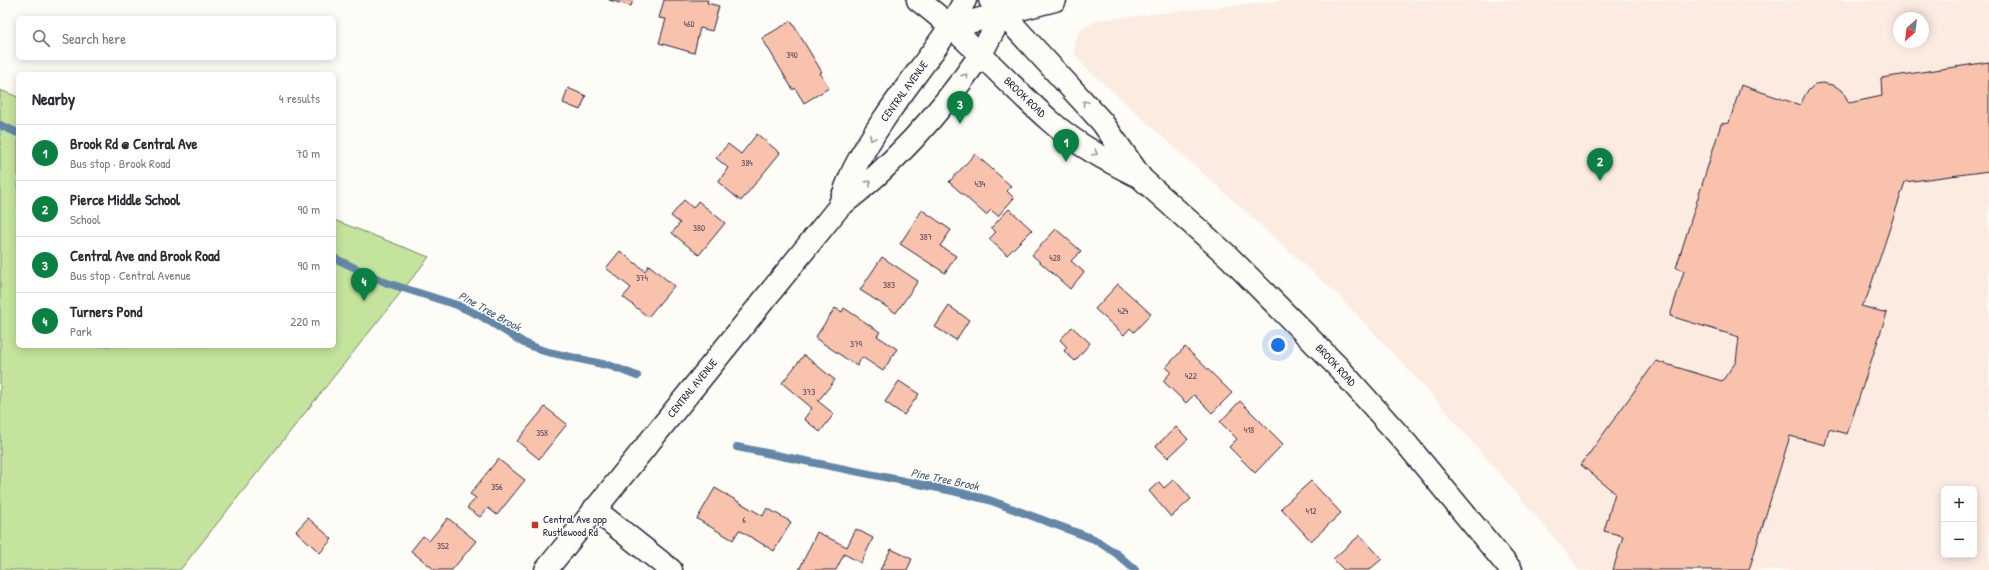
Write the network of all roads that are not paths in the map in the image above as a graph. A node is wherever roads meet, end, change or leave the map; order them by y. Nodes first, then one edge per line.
1 (918, 0) edge
2 (965, 0) edge
3 (1056, 0) edge
4 (1001, 4) edge
5 (950, 27) junction
6 (981, 54) junction
7 (1142, 178) junction
8 (839, 207) junction
9 (594, 509) junction
10 (546, 570) edge
11 (671, 570) edge
12 (1511, 570) edge

1 - 5 main road, BROOK ROAD
2 - 5 main road, CENTRAL AVENUE
3 - 4 main road
4 - 5 main road
4 - 6 main road, CENTRAL AVENUE
7 -> 4 main road, BROOK ROAD
5 - 6 main road, BROOK ROAD
5 -> 8 main road, CENTRAL AVENUE
6 -> 7 main road, BROOK ROAD
8 -> 6 main road, CENTRAL AVENUE
7 - 12 main road, BROOK ROAD
8 - 9 main road, CENTRAL AVENUE
9 - 10 main road, CENTRAL AVENUE
9 - 11 main road

